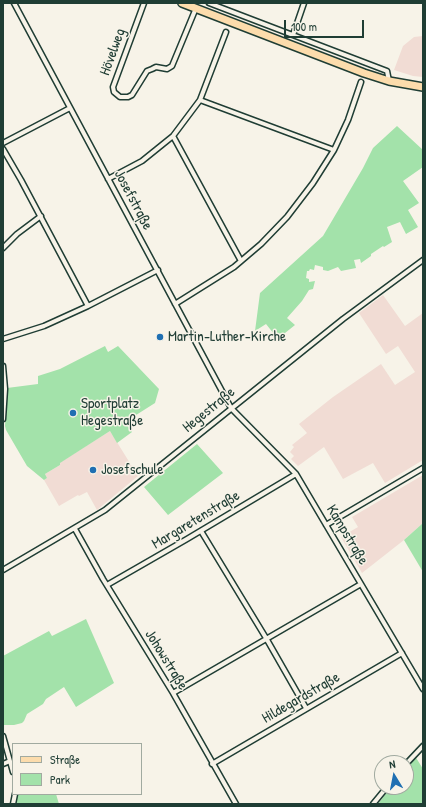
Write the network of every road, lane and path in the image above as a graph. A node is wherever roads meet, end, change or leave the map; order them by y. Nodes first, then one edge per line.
1 (14, 3) edge
2 (144, 3) edge
3 (182, 3) edge
4 (209, 3) edge
5 (304, 3) edge
6 (215, 4) edge
7 (196, 8) junction
8 (226, 32) dead end
9 (293, 35) junction
10 (389, 81) junction
11 (361, 82) dead end
12 (423, 87) edge
13 (200, 100) junction
14 (70, 108) junction
15 (173, 136) junction
16 (3, 143) edge
17 (3, 149) edge
18 (334, 150) junction
19 (108, 179) junction
20 (41, 216) junction
21 (3, 248) edge
22 (423, 260) edge
23 (240, 261) junction
24 (158, 270) junction
25 (175, 304) junction
26 (88, 306) junction
27 (3, 339) edge
28 (3, 366) edge
29 (231, 408) junction
30 (3, 420) edge
31 (423, 468) edge
32 (296, 474) junction
33 (326, 525) junction
34 (75, 529) junction
35 (201, 531) junction
36 (3, 570) edge
37 (361, 584) junction
38 (107, 585) junction
39 (266, 638) junction
40 (402, 653) junction
41 (423, 689) edge
42 (173, 693) junction
43 (306, 708) junction
44 (3, 736) edge
45 (423, 746) edge
46 (414, 756) edge
47 (10, 761) junction
48 (3, 764) edge
49 (212, 764) junction
50 (12, 768) edge
51 (381, 795) edge
52 (236, 804) edge
53 (374, 804) edge

1 - 14 street, Josefstraße
2 - 7 street, Hövelweg
3 - 7 main road
4 - 6 street
5 - 9 street
6 - 9 street
7 - 10 main road
8 - 13 street
9 - 10 street
10 - 12 main road
11 - 18 street
13 - 15 street
13 - 18 street
14 - 16 street
14 - 19 street, Josefstraße
15 - 19 street
15 - 23 street
17 - 20 street
18 - 23 street
19 - 24 street, Josefstraße
20 - 21 street
20 - 26 street
22 - 29 street, Hegestraße
23 - 25 street
24 - 25 street, Josefstraße
24 - 26 street
25 - 29 street, Josefstraße
26 - 27 street
28 - 30 street
29 - 32 street, Kampstraße
29 - 34 street, Hegestraße
31 - 33 street
32 - 33 street, Kampstraße
32 - 35 street, Margaretenstraße
33 - 37 street, Kampstraße
34 - 36 street, Hegestraße
34 - 38 street, Johowstraße
35 - 38 street, Margaretenstraße
35 - 39 street
37 - 39 street
37 - 40 street, Kampstraße
38 - 42 street, Johowstraße
39 - 42 street
39 - 43 street
40 - 41 street, Kampstraße
40 - 43 street, Hildegardstraße
42 - 49 street, Johowstraße
43 - 49 street, Hildegardstraße
44 - 47 street
45 - 46 street
47 - 48 street
47 - 50 street
49 - 52 street, Johowstraße
51 - 53 street

